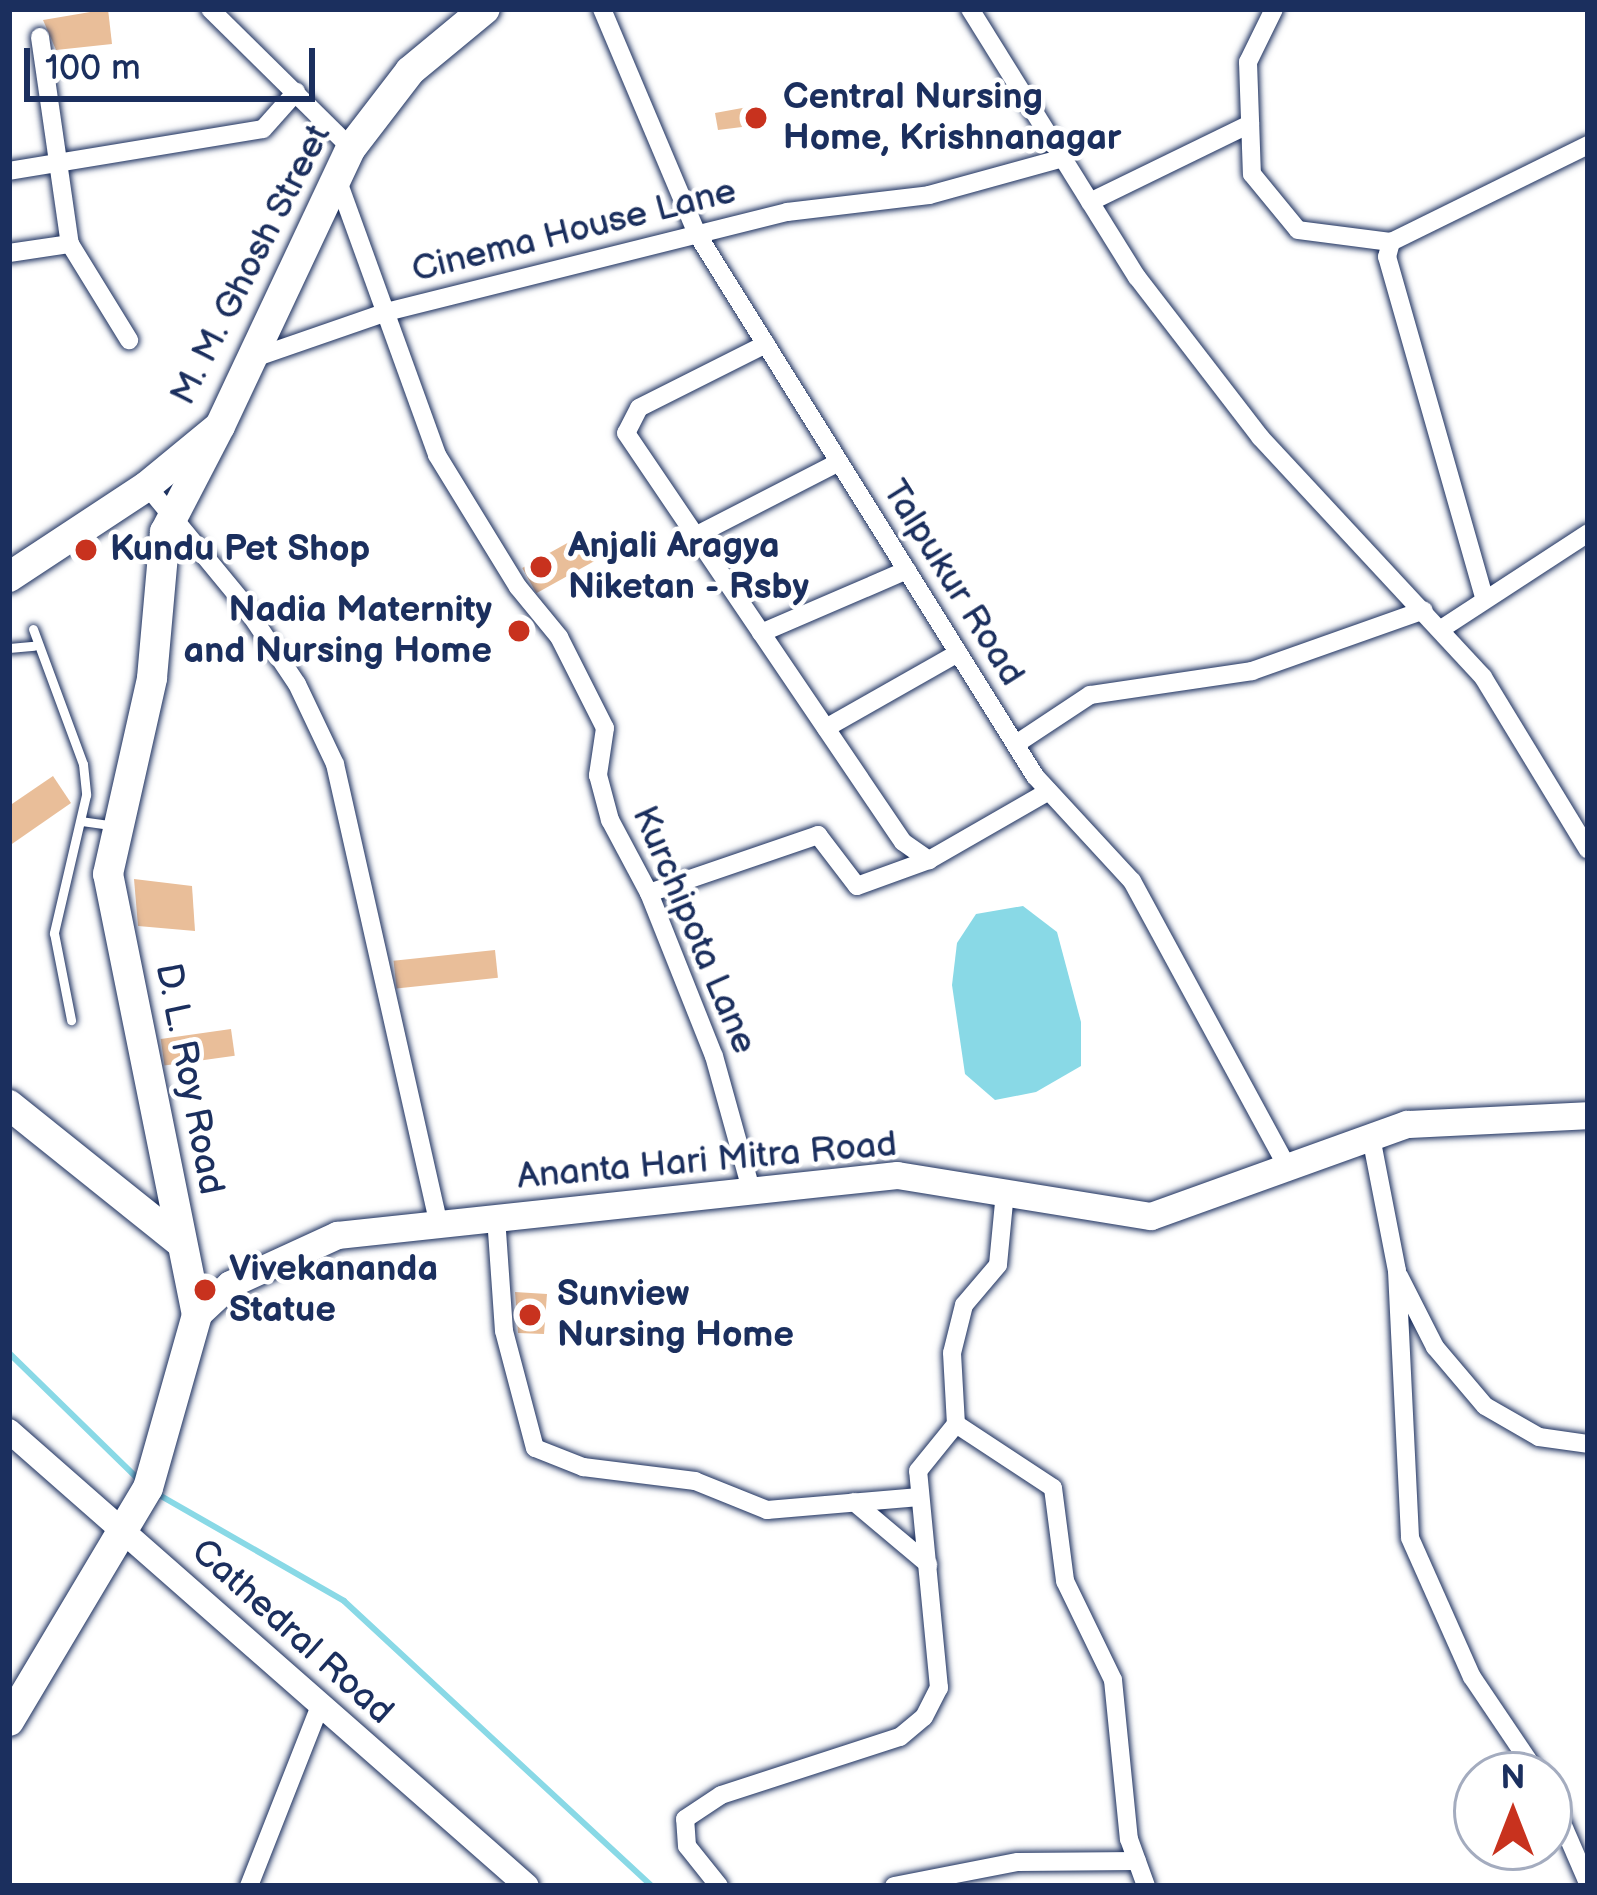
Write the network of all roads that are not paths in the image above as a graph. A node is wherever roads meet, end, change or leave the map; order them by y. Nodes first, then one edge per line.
1 (210, 9) edge
2 (484, 9) edge
3 (602, 9) edge
4 (970, 9) edge
5 (1274, 9) edge
6 (40, 37) dead end
7 (296, 92) junction
8 (1250, 124) junction
9 (1588, 145) edge
10 (351, 148) junction
11 (1060, 159) junction
12 (55, 167) junction
13 (9, 171) edge
14 (339, 184) junction
15 (1090, 202) junction
16 (697, 234) junction
17 (1391, 242) junction
18 (70, 244) junction
19 (9, 254) edge
20 (390, 311) junction
21 (129, 340) dead end
22 (766, 344) junction
23 (251, 359) junction
24 (220, 426) junction
25 (839, 462) junction
26 (147, 486) junction
27 (178, 515) junction
28 (1588, 533) edge
29 (695, 536) junction
30 (907, 571) junction
31 (9, 577) edge
32 (1484, 597) junction
33 (1424, 610) junction
34 (33, 629) dead end
35 (1441, 629) junction
36 (761, 633) junction
37 (34, 646) junction
38 (9, 648) edge
39 (958, 653) junction
40 (826, 728) junction
41 (1016, 744) junction
42 (1049, 791) junction
43 (81, 821) junction
44 (116, 826) junction
45 (1588, 850) edge
46 (928, 860) junction
47 (649, 893) junction
48 (70, 1020) dead end
49 (9, 1105) edge
50 (1588, 1115) edge
51 (1371, 1137) junction
52 (1287, 1167) junction
53 (751, 1190) junction
54 (1004, 1192) junction
55 (496, 1217) junction
56 (438, 1222) junction
57 (181, 1243) junction
58 (1397, 1271) junction
59 (197, 1315) junction
60 (956, 1424) junction
61 (9, 1430) edge
62 (1588, 1444) edge
63 (919, 1496) junction
64 (854, 1502) junction
65 (123, 1526) junction
66 (928, 1564) junction
67 (319, 1708) junction
68 (9, 1721) edge
69 (1522, 1751) edge
70 (1573, 1848) edge
71 (1137, 1861) junction
72 (1588, 1883) edge
73 (523, 1885) edge
74 (249, 1886) edge
75 (719, 1886) edge
76 (894, 1886) edge
77 (1146, 1886) edge

1 - 7 street
2 - 10 main road, M. M. Ghosh Street
3 - 16 street, Talpukur Road
4 - 11 street
5 - 8 street
6 - 12 street
7 - 10 street
7 - 12 street
8 - 15 street
8 - 17 street
9 - 17 street
10 - 14 main road, M. M. Ghosh Street
11 - 15 street
11 - 16 street, Cinema House Lane
12 - 13 street
12 - 18 street
14 - 20 street, Kurchipota Lane
14 - 23 main road, M. M. Ghosh Street
15 - 33 street
16 - 20 street, Cinema House Lane
16 - 22 street, Talpukur Road
17 - 32 street
18 - 19 street
18 - 21 street
20 - 23 street, Cinema House Lane
20 - 47 street, Kurchipota Lane
22 - 25 street, Talpukur Road
22 - 29 street
23 - 24 main road, M. M. Ghosh Street
24 - 26 main road, M. M. Ghosh Street
24 - 27 main road, D. L. Roy Road
25 - 29 street
25 - 30 street, Talpukur Road
26 - 27 street
26 - 31 main road, M. M. Ghosh Street
27 - 44 main road, D. L. Roy Road
27 - 56 street
28 - 32 street
29 - 36 street
30 - 36 street
30 - 39 street, Talpukur Road
32 - 35 street
33 - 35 street
33 - 41 street
34 - 37 lane
35 - 45 street
36 - 40 street
37 - 38 lane
37 - 43 lane
39 - 40 street
39 - 41 street, Talpukur Road
40 - 46 street
41 - 42 street, Talpukur Road
42 - 46 street
42 - 52 street, Talpukur Road
43 - 44 lane
43 - 48 lane
44 - 57 main road, D. L. Roy Road
46 - 47 street
47 - 53 street, Kurchipota Lane
49 - 57 main road
50 - 51 main road, Ananta Hari Mitra Road
51 - 52 main road, Ananta Hari Mitra Road
51 - 58 street
52 - 54 main road, Ananta Hari Mitra Road
53 - 54 main road, Ananta Hari Mitra Road
53 - 55 main road, Ananta Hari Mitra Road
54 - 60 street
55 - 56 main road, Ananta Hari Mitra Road
55 - 64 street
56 - 59 main road, Ananta Hari Mitra Road
57 - 59 main road, D. L. Roy Road
58 - 62 street
58 - 69 street
59 - 65 main road, D. L. Roy Road
60 - 63 street
60 - 71 street
61 - 65 street, Cathedral Road
63 - 64 street
63 - 66 street
64 - 66 street
65 - 67 street, Cathedral Road
65 - 68 main road, D. L. Roy Road
66 - 75 street
67 - 73 street, Cathedral Road
67 - 74 street
70 - 72 street
71 - 76 street
71 - 77 street

